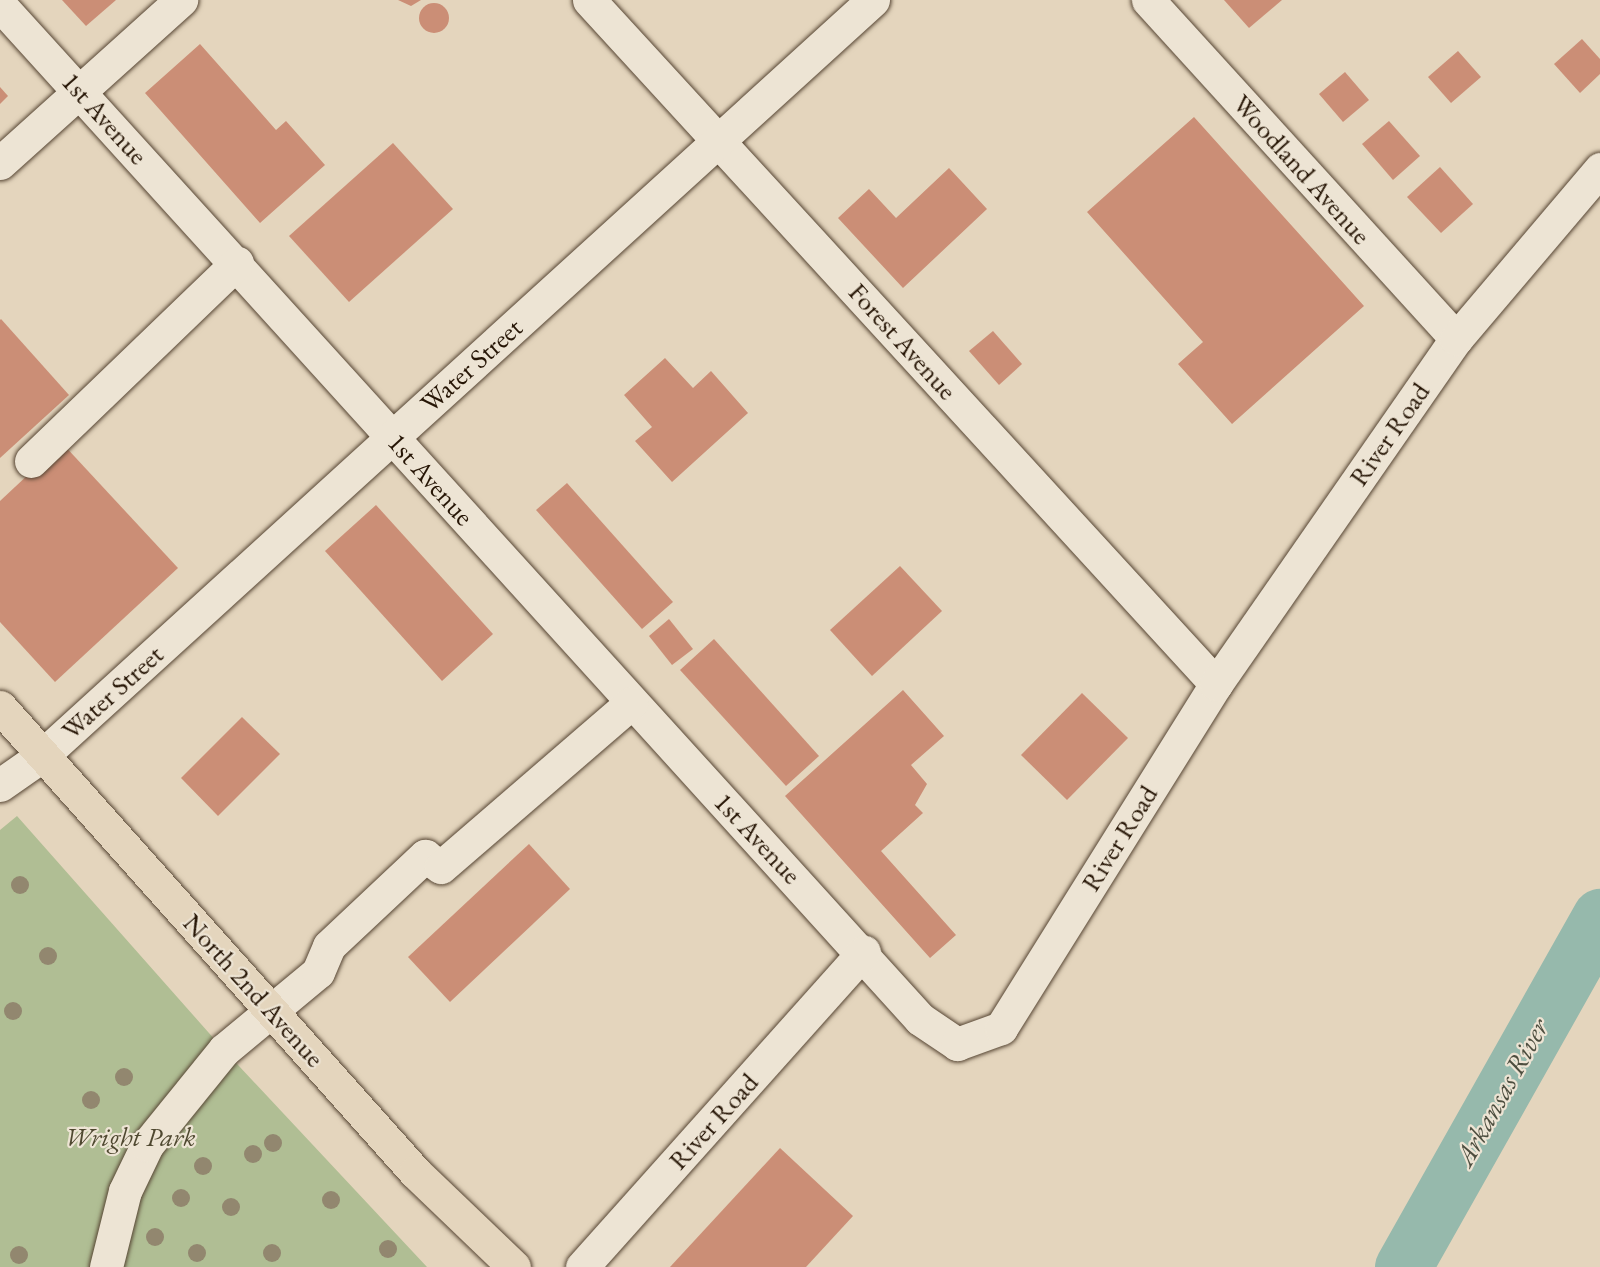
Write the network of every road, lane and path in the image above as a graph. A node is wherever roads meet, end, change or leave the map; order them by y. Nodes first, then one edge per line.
1 (181, 0) edge
2 (589, 0) edge
3 (1148, 0) edge
4 (871, 1) edge
5 (0, 5) edge
6 (80, 89) junction
7 (718, 140) junction
8 (0, 163) edge
9 (1600, 169) edge
10 (237, 263) junction
11 (1456, 339) junction
12 (392, 437) junction
13 (31, 461) dead end
14 (1216, 684) junction
15 (632, 702) junction
16 (0, 707) edge
17 (43, 755) junction
18 (0, 785) edge
19 (864, 952) junction
20 (274, 1011) junction
21 (106, 1267) edge
22 (514, 1267) edge
23 (582, 1267) edge

1 - 6 street
2 - 7 street, Forest Avenue
3 - 11 street, Woodland Avenue
4 - 7 street, Water Street
5 - 6 street, 1st Avenue
6 - 8 street
6 - 10 street, 1st Avenue
7 - 12 street, Water Street
7 - 14 street, Forest Avenue
9 - 11 street, River Road
10 - 12 street, 1st Avenue
10 - 13 street
11 - 14 street, River Road
12 - 15 street, 1st Avenue
12 - 17 street, Water Street
14 - 19 street, River Road
15 - 19 street, 1st Avenue
15 - 20 street
16 - 17 main road, North 2nd Avenue
17 - 18 street, Water Street
17 - 20 main road, North 2nd Avenue
19 - 23 street, River Road
20 - 21 street
20 - 22 main road, North 2nd Avenue

